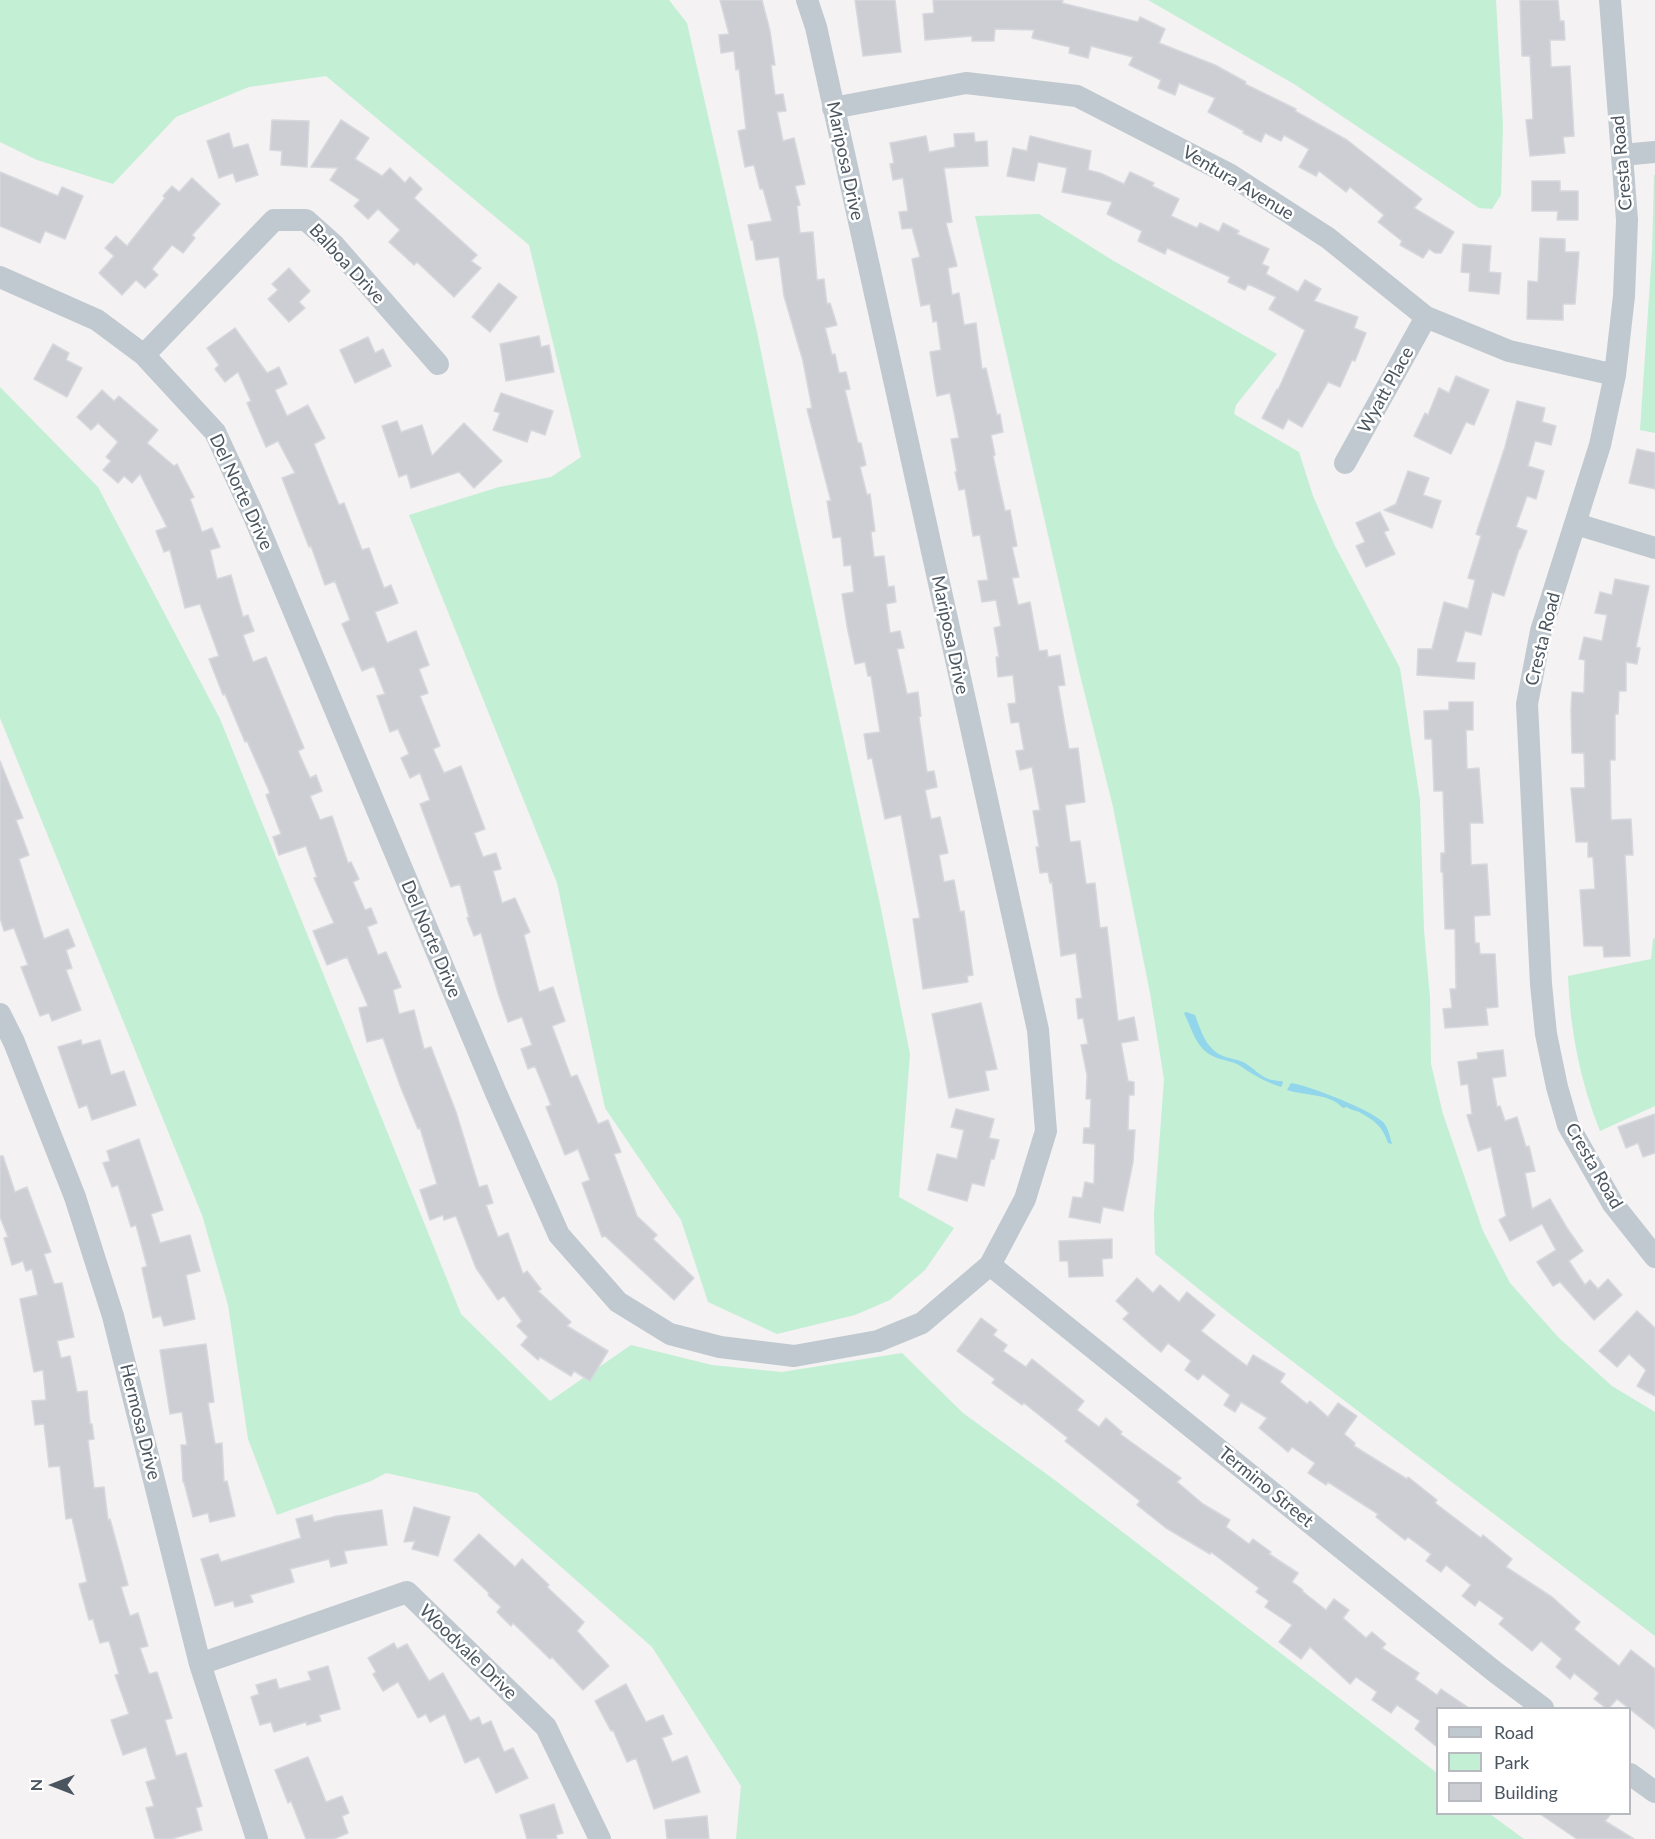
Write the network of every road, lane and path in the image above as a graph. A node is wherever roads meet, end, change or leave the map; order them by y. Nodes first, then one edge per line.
1 (807, 0) edge
2 (1610, 0) edge
3 (833, 108) junction
4 (1655, 152) edge
5 (1622, 155) junction
6 (0, 277) edge
7 (1426, 317) junction
8 (144, 355) junction
9 (438, 364) dead end
10 (1615, 375) junction
11 (1345, 463) dead end
12 (1576, 524) junction
13 (1655, 548) edge
14 (0, 1014) edge
15 (1655, 1257) edge
16 (990, 1265) junction
17 (200, 1664) junction
18 (1542, 1707) edge
19 (1631, 1774) edge
20 (1655, 1792) edge
21 (257, 1839) edge
22 (600, 1839) edge

1 - 3 street, Mariposa Drive
2 - 5 street, Cresta Road
3 - 7 street, Ventura Avenue
3 - 16 street, Mariposa Drive
4 - 5 street
5 - 10 street, Cresta Road
6 - 8 street, Del Norte Drive
7 - 10 street, Ventura Avenue
7 - 11 street, Wyatt Place
8 - 9 street, Balboa Drive
8 - 16 street, Del Norte Drive
10 - 12 street, Cresta Road
12 - 13 street
12 - 15 street, Cresta Road
14 - 17 street, Hermosa Drive
16 - 18 street, Termino Street
17 - 21 street, Hermosa Drive
17 - 22 street, Woodvale Drive
19 - 20 street

